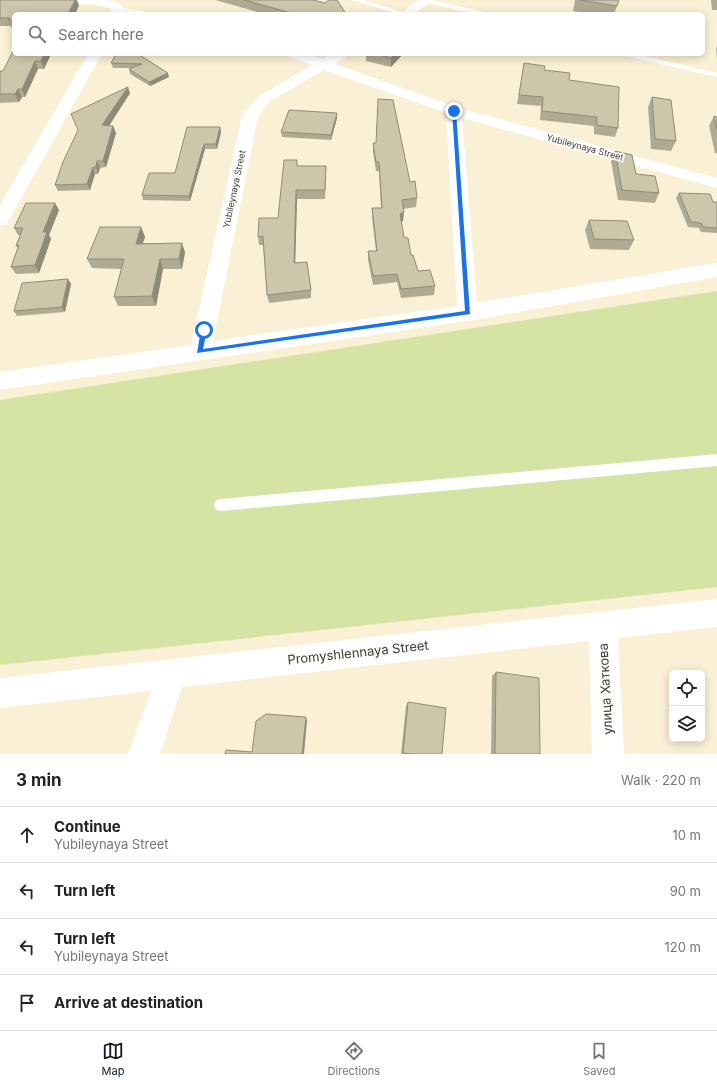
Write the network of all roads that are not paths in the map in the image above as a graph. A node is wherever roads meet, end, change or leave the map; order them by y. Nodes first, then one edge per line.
1 (355, 0) edge
2 (426, 0) edge
3 (0, 1) edge
4 (119, 12) edge
5 (399, 12) edge
6 (409, 12) edge
7 (477, 12) edge
8 (94, 56) edge
9 (299, 56) edge
10 (338, 56) edge
11 (635, 56) edge
12 (324, 65) junction
13 (717, 75) edge
14 (454, 111) junction
15 (717, 183) edge
16 (0, 220) edge
17 (717, 270) edge
18 (468, 312) junction
19 (200, 352) junction
20 (0, 381) edge
21 (717, 460) edge
22 (221, 505) dead end
23 (717, 613) edge
24 (603, 625) junction
25 (172, 673) junction
26 (0, 693) edge
27 (144, 754) edge
28 (608, 754) edge

1 - 5 lane
2 - 6 street
2 - 7 lane
3 - 4 street
8 - 16 street
9 - 12 street, Yubileynaya Street
10 - 12 street
11 - 13 lane
12 - 14 street, Yubileynaya Street
12 - 19 street, Yubileynaya Street
14 - 15 street, Yubileynaya Street
14 - 18 street
17 - 18 street
18 - 19 street
19 - 20 street
21 - 22 lane
23 - 24 street, Promyshlennaya Street
24 - 25 street, Promyshlennaya Street
24 - 28 street, улица Хаткова
25 - 26 street, Promyshlennaya Street
25 - 27 street

